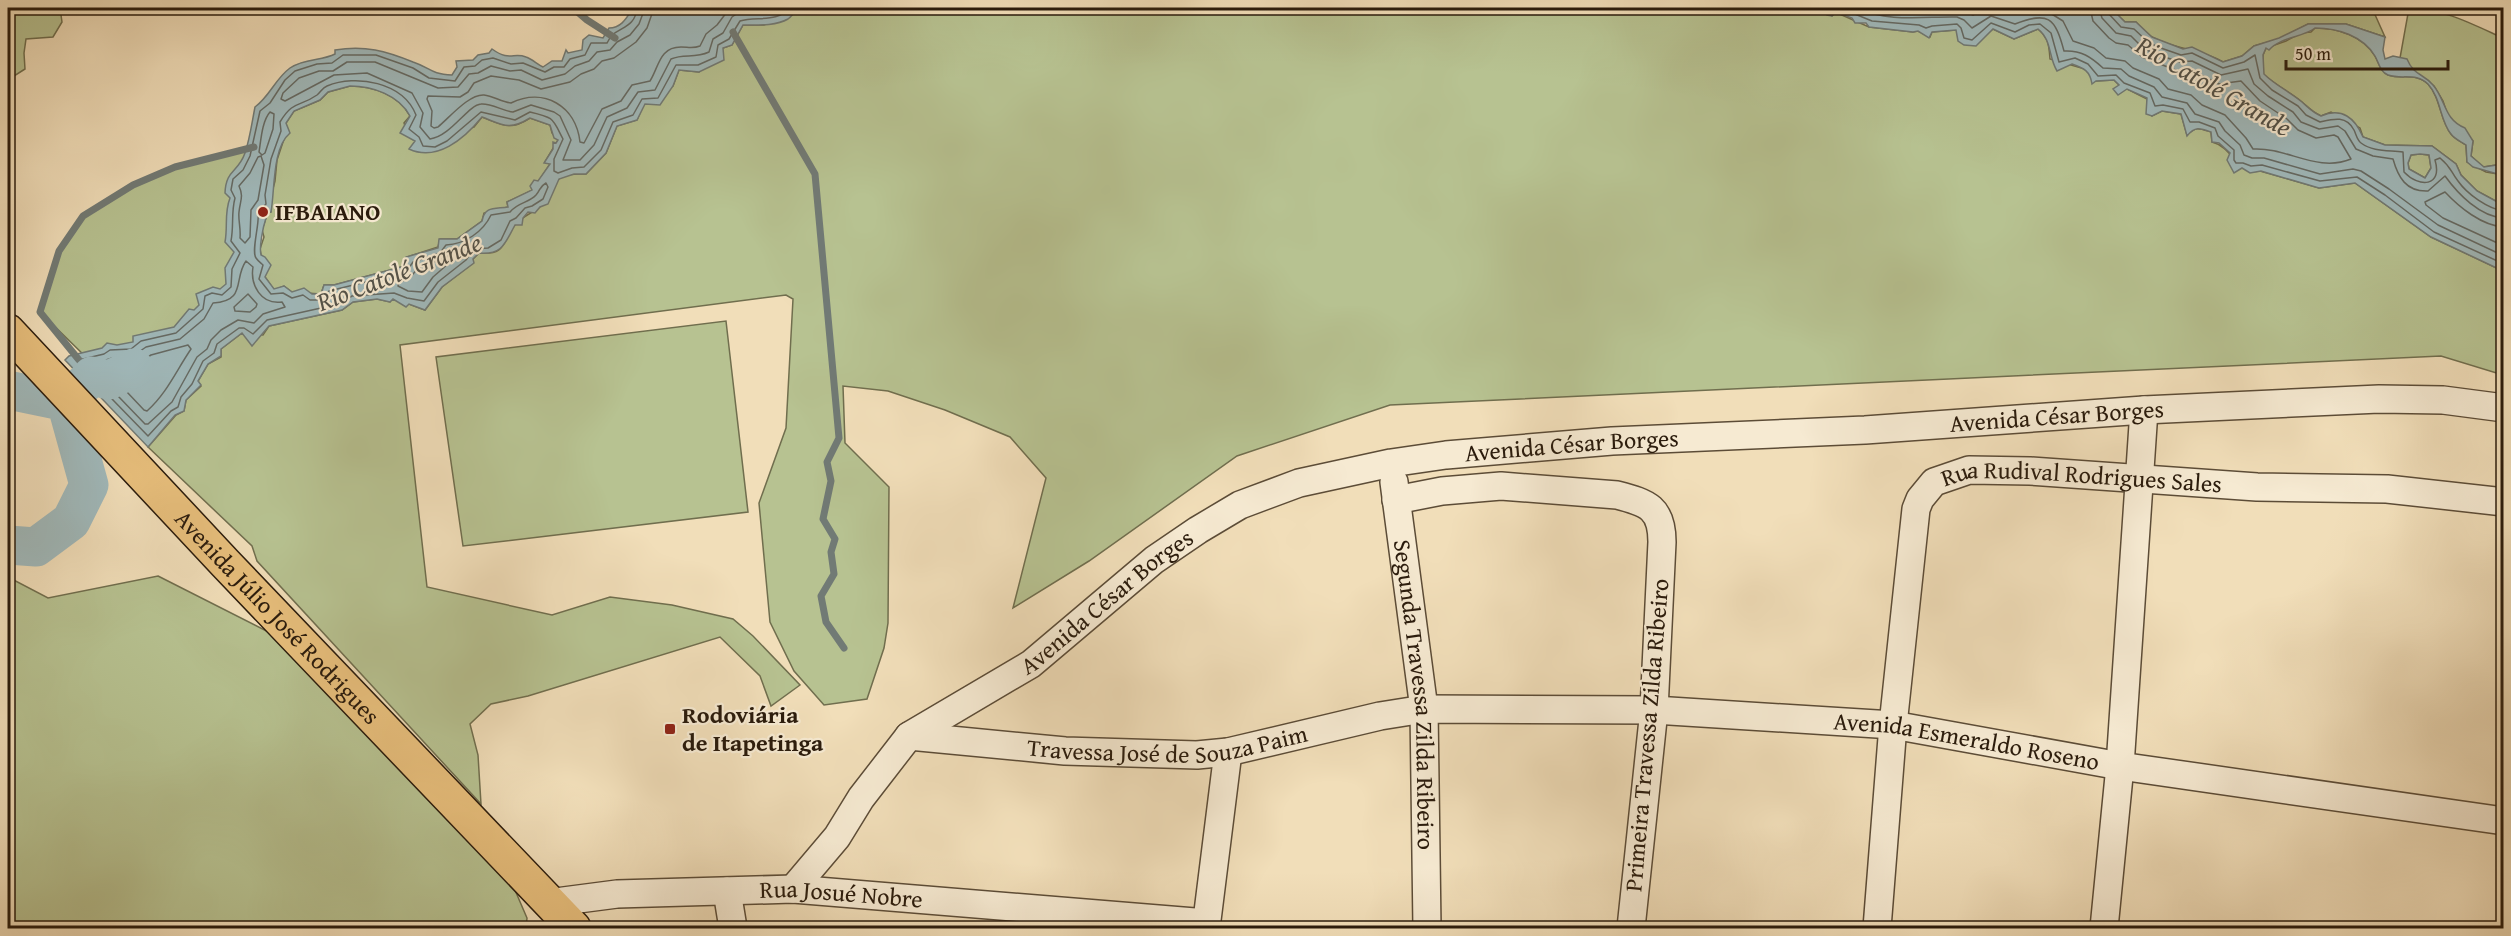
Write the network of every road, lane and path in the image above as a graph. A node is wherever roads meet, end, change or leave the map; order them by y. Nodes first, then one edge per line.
1 (8, 332) edge
2 (2504, 408) edge
3 (2145, 410) junction
4 (1391, 463) junction
5 (2139, 480) junction
6 (1396, 500) junction
7 (2504, 502) edge
8 (1424, 709) junction
9 (1654, 710) junction
10 (1893, 725) junction
11 (909, 736) junction
12 (1228, 752) junction
13 (2120, 766) junction
14 (2504, 821) edge
15 (794, 888) junction
16 (727, 891) junction
17 (548, 903) junction
18 (1207, 926) edge
19 (574, 928) edge
20 (733, 928) edge
21 (1427, 928) edge
22 (1631, 928) edge
23 (1877, 928) edge
24 (2104, 928) edge

1 - 17 main road, Avenida Júlio José Rodrigues
2 - 3 street, Avenida César Borges
3 - 4 street, Avenida César Borges
3 - 5 street
4 - 6 street, Segunda Travessa Zilda Ribeiro
4 - 11 street, Avenida César Borges
5 - 7 street, Rua Rudival Rodrigues Sales
5 - 10 street, Rua Rudival Rodrigues Sales
5 - 13 street
6 - 8 street, Segunda Travessa Zilda Ribeiro
6 - 9 street, Primeira Travessa Zilda Ribeiro
8 - 9 street, Avenida Esmeraldo Roseno
8 - 12 street, Travessa José de Souza Paim
8 - 21 street, Segunda Travessa Zilda Ribeiro
9 - 10 street, Avenida Esmeraldo Roseno
9 - 22 street, Primeira Travessa Zilda Ribeiro
10 - 13 street, Avenida Esmeraldo Roseno
10 - 23 street, Rua Rudival Rodrigues Sales
11 - 12 street, Travessa José de Souza Paim
11 - 15 street, Avenida César Borges
12 - 18 street
13 - 14 street, Avenida Esmeraldo Roseno
13 - 24 street
15 - 16 street, Rua Josué Nobre
15 - 18 street, Rua Josué Nobre
16 - 17 street, Rua Josué Nobre
16 - 20 street
17 - 19 main road, Avenida Júlio José Rodrigues

